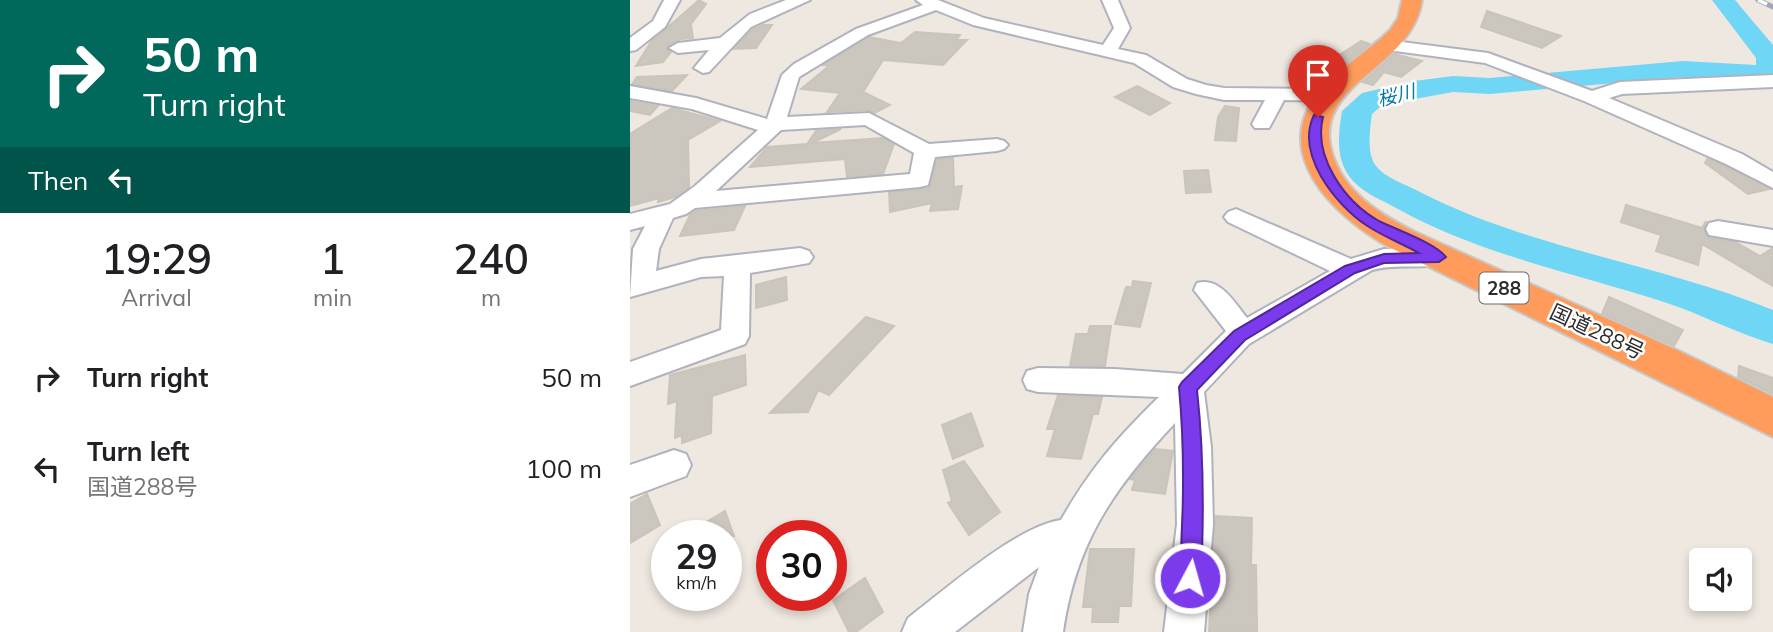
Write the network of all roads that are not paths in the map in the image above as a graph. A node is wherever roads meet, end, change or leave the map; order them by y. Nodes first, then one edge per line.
1 (672, 0) edge
2 (802, 0) edge
3 (1110, 0) edge
4 (1412, 0) edge
5 (929, 3) edge
6 (746, 9) dead end
7 (767, 10) junction
8 (724, 43) junction
9 (1386, 45) junction
10 (630, 46) edge
11 (678, 48) dead end
12 (1109, 50) junction
13 (703, 68) dead end
14 (1773, 81) edge
15 (630, 92) edge
16 (1278, 93) junction
17 (1330, 94) junction
18 (1589, 97) junction
19 (775, 124) junction
20 (1262, 124) dead end
21 (998, 145) dead end
22 (925, 151) junction
23 (1773, 181) edge
24 (689, 201) junction
25 (663, 214) junction
26 (1236, 217) dead end
27 (630, 222) edge
28 (1718, 229) dead end
29 (1773, 238) edge
30 (800, 257) dead end
31 (1439, 257) junction
32 (737, 266) junction
33 (1350, 269) junction
34 (635, 286) edge
35 (1207, 290) dead end
36 (1244, 333) junction
37 (630, 374) edge
38 (1038, 380) dead end
39 (1188, 387) junction
40 (1773, 418) edge
41 (674, 465) dead end
42 (630, 481) edge
43 (1073, 536) junction
44 (922, 632) edge
45 (1043, 632) edge
46 (1184, 632) edge

1 - 10 street
2 - 7 street
3 - 12 street
4 - 9 highway, 国道288号 / 288
5 - 12 street
5 - 19 street
6 - 7 street
7 - 8 street
8 - 11 street
8 - 13 street
9 - 17 highway, 国道288号 / 288
9 - 18 street
12 - 16 street
14 - 18 street
15 - 19 street
16 - 17 street
16 - 20 street
17 - 31 highway, 国道288号 / 288
18 - 23 street
19 - 22 street
19 - 24 street
21 - 22 street
22 - 24 street
24 - 25 street
25 - 27 street
25 - 34 street
26 - 33 street
28 - 29 street
30 - 32 street
31 - 33 street
31 - 40 highway, 国道288号 / 288
32 - 34 street
32 - 37 street
33 - 36 street
35 - 36 street
36 - 39 street
38 - 39 street
39 - 43 street
39 - 46 street
41 - 42 street
43 - 44 street
43 - 45 street

